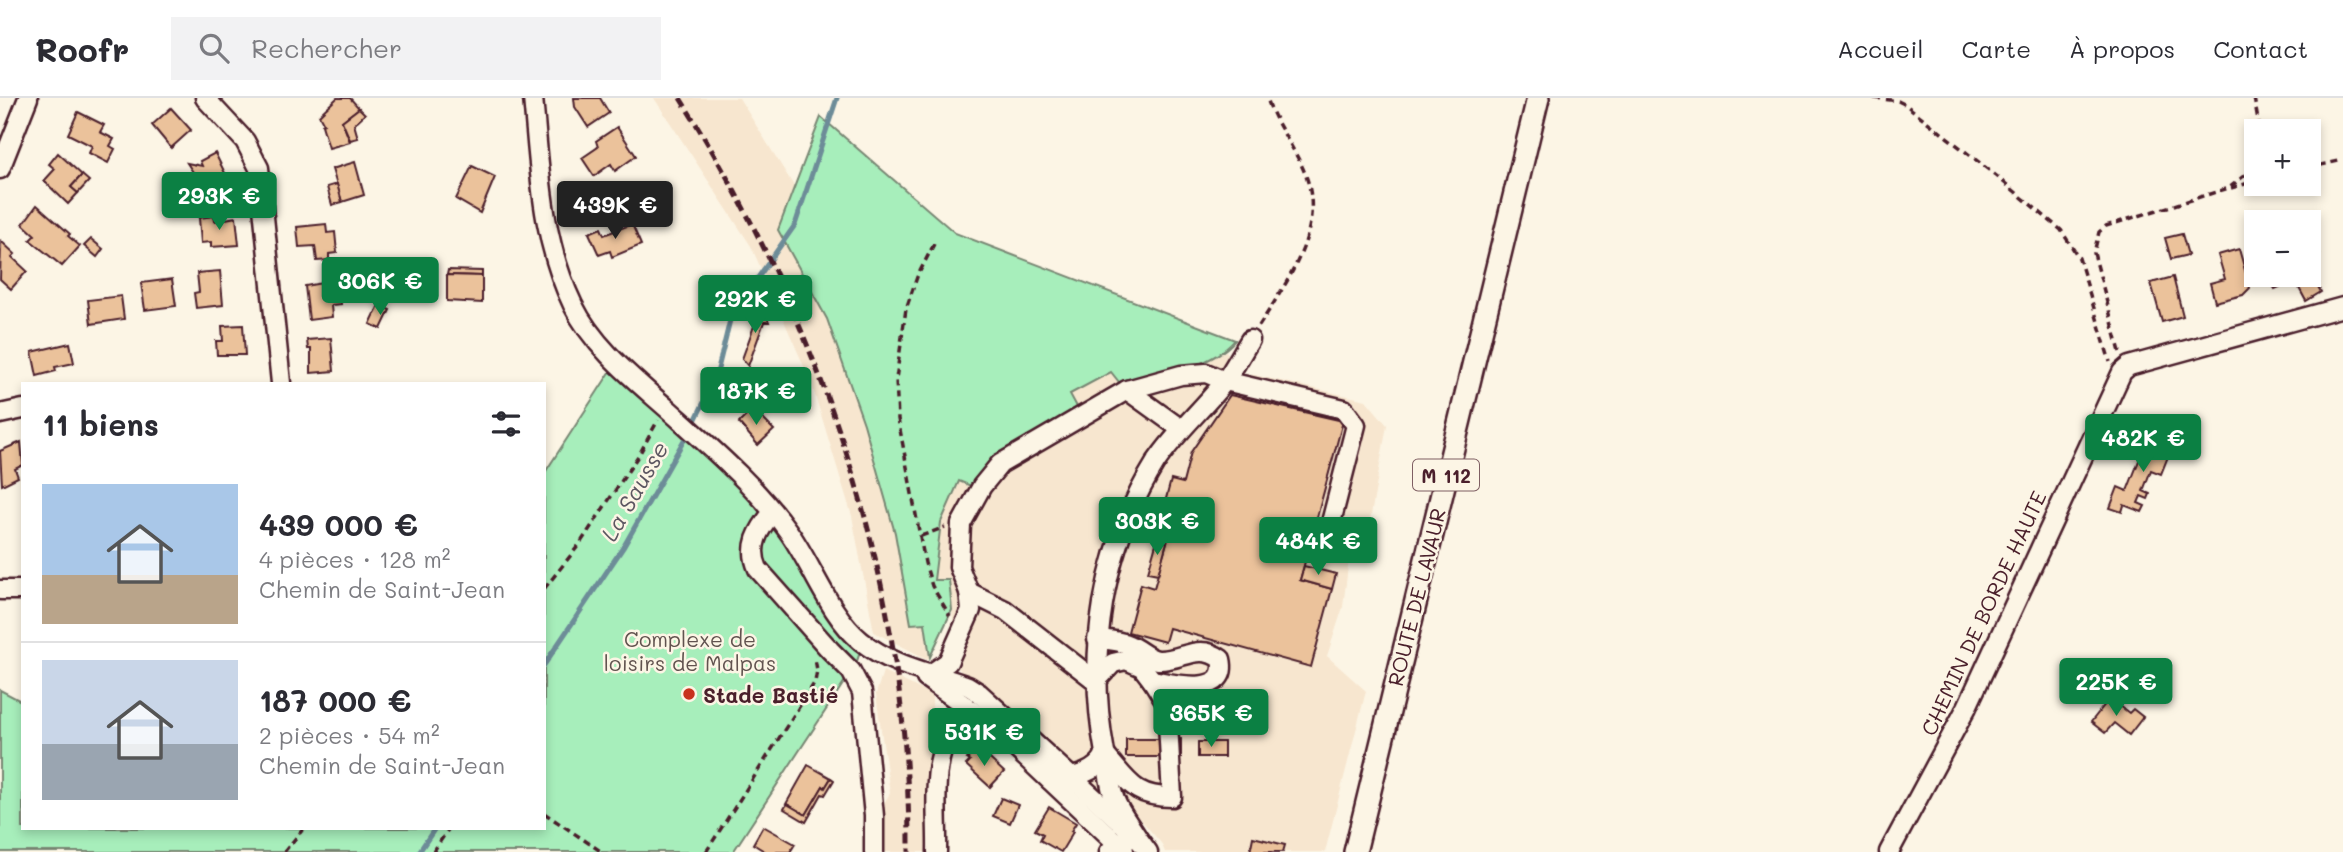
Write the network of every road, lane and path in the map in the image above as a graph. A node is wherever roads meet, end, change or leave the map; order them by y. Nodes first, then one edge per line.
1 (28, 98) edge
2 (205, 98) edge
3 (533, 98) edge
4 (1267, 98) edge
5 (1538, 98) edge
6 (1874, 98) edge
7 (2254, 98) edge
8 (2258, 119) edge
9 (2343, 160) edge
10 (2321, 165) edge
11 (0, 169) edge
12 (2244, 176) edge
13 (2244, 184) edge
14 (2229, 188) junction
15 (934, 244) dead end
16 (2343, 307) edge
17 (1250, 340) joint
18 (2119, 378) junction
19 (1225, 380) junction
20 (281, 382) edge
21 (1127, 390) junction
22 (21, 409) edge
23 (0, 414) edge
24 (669, 417) junction
25 (1181, 429) junction
26 (773, 512) junction
27 (961, 524) junction
28 (921, 536) junction
29 (1325, 546) dead end
30 (546, 586) edge
31 (0, 590) edge
32 (21, 590) edge
33 (969, 593) junction
34 (950, 623) dead end
35 (1097, 639) junction
36 (812, 652) dead end
37 (948, 662) junction
38 (912, 668) junction
39 (932, 673) junction
40 (1152, 680) junction
41 (1096, 681) junction
42 (959, 695) junction
43 (1105, 755) junction
44 (1072, 777) junction
45 (1050, 780) junction
46 (546, 814) edge
47 (302, 830) edge
48 (448, 830) edge
49 (1137, 837) junction
50 (1117, 849) edge
51 (284, 852) edge
52 (433, 852) edge
53 (603, 852) edge
54 (706, 852) edge
55 (874, 852) edge
56 (937, 852) edge
57 (1148, 852) edge
58 (1355, 852) edge
59 (1889, 852) edge

1 - 11 street
2 - 20 street
3 - 24 street
4 - 17 path
5 - 58 main road, ROUTE DE LAVAUR / M 112
6 - 18 path
7 - 8 path
9 - 10 path
12 - 14 path
13 - 14 path
14 - 18 path
15 - 28 path
16 - 18 street
17 - 19 street
18 - 59 street, CHEMIN DE BORDE HAUTE
19 - 21 street
19 - 25 street
19 - 29 street
21 - 25 street
21 - 27 street
22 - 23 street
24 - 26 street
24 - 30 path
25 - 35 street
26 - 38 street
26 - 55 street
27 - 28 path
27 - 33 street
28 - 34 path
31 - 32 street
33 - 37 street
33 - 41 street
35 - 40 street
35 - 41 street
36 - 54 path
37 - 39 street
37 - 42 street
38 - 39 street
38 - 42 street
39 - 42 street
40 - 41 street
40 - 43 street
41 - 43 street
42 - 44 street
42 - 45 street
42 - 56 street
43 - 44 street
43 - 49 street
44 - 45 street
44 - 49 street
45 - 50 street
46 - 53 path
47 - 51 path
48 - 52 path
49 - 50 street
49 - 57 street

